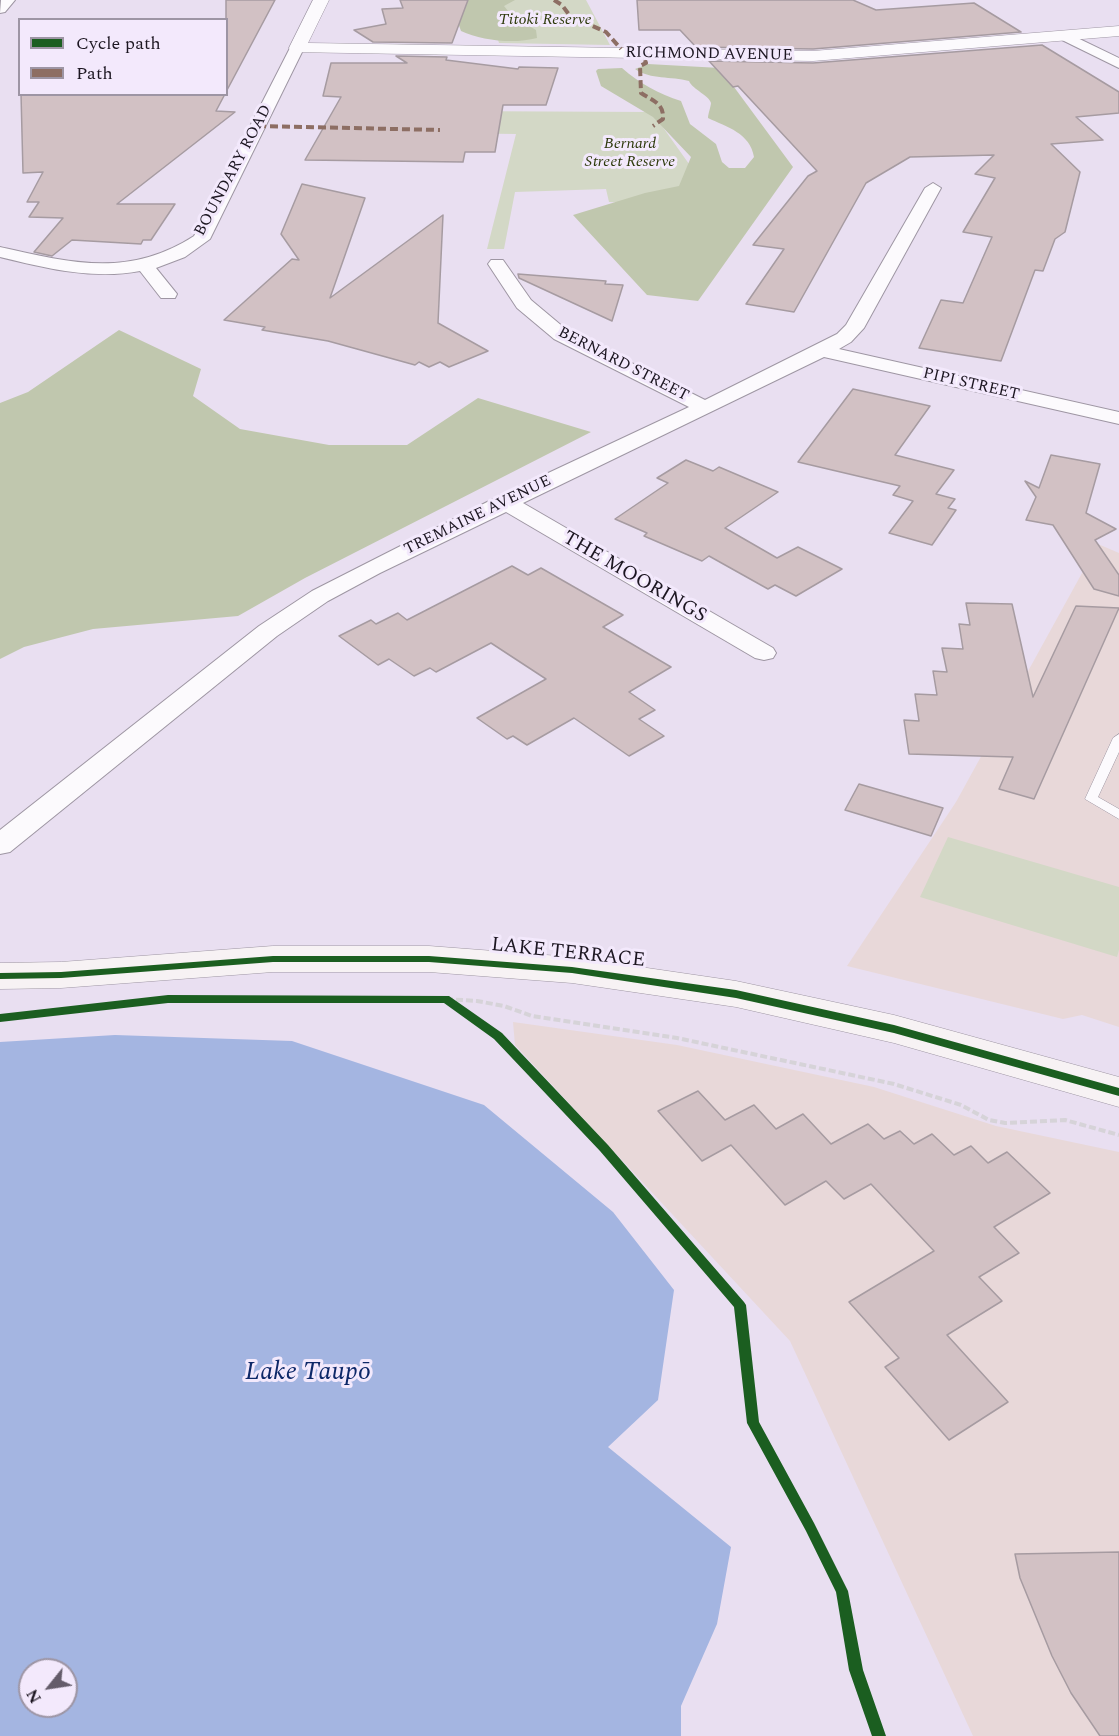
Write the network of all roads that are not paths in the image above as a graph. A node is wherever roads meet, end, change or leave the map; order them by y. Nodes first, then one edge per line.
1 (8, 0) edge
2 (321, 0) edge
3 (0, 9) edge
4 (1119, 32) edge
5 (1065, 36) junction
6 (297, 48) junction
7 (1119, 64) edge
8 (933, 188) dead end
9 (0, 252) edge
10 (497, 264) dead end
11 (144, 265) junction
12 (168, 294) dead end
13 (822, 351) junction
14 (706, 408) junction
15 (1119, 418) edge
16 (505, 502) junction
17 (764, 653) dead end
18 (1119, 738) edge
19 (1119, 815) edge
20 (0, 845) edge
21 (0, 976) edge
22 (1119, 1092) edge

1 - 3 street
2 - 6 street
4 - 5 street, RICHMOND AVENUE
5 - 6 street, RICHMOND AVENUE
5 - 7 street
6 - 11 street, BOUNDARY ROAD
8 - 13 street, TREMAINE AVENUE
9 - 11 street, BOUNDARY ROAD
10 - 14 street, BERNARD STREET
11 - 12 street
13 - 14 street, TREMAINE AVENUE
13 - 15 street, PIPI STREET
14 - 16 street, TREMAINE AVENUE
16 - 17 street, THE MOORINGS
16 - 20 street, TREMAINE AVENUE
18 - 19 lane
21 - 22 main road, LAKE TERRACE

